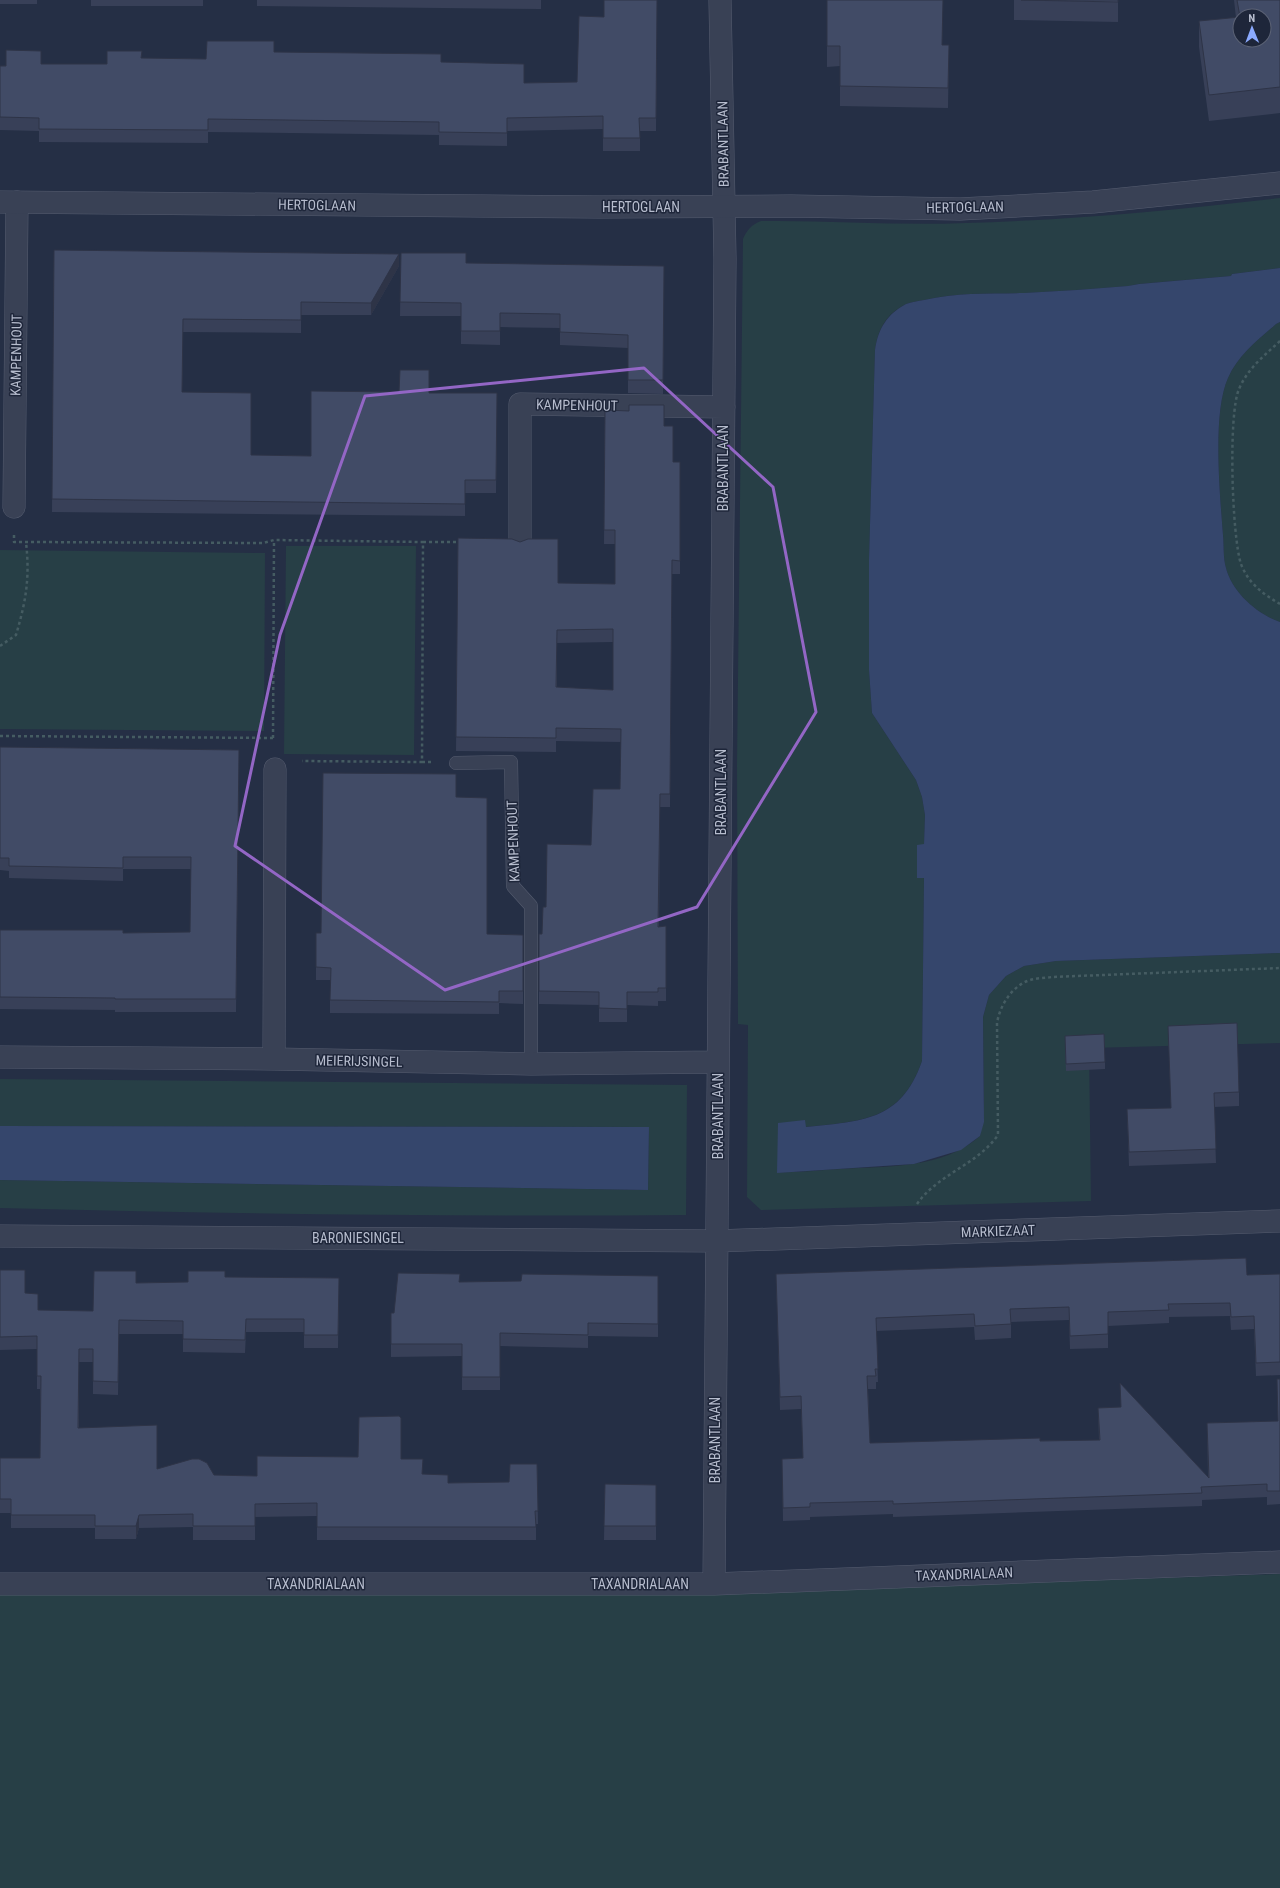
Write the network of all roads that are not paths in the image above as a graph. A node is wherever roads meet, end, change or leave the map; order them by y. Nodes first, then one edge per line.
1 (720, 0) edge
2 (1280, 183) edge
3 (9, 202) edge
4 (724, 206) junction
5 (724, 407) junction
6 (14, 518) road end
7 (520, 543) edge
8 (456, 763) dead end
9 (275, 769) dead end
10 (0, 1057) edge
11 (274, 1059) junction
12 (718, 1062) junction
13 (531, 1064) junction
14 (1280, 1221) edge
15 (0, 1236) edge
16 (717, 1241) junction
17 (1280, 1562) edge
18 (0, 1584) edge
19 (714, 1584) junction

1 - 4 street, BRABANTLAAN
2 - 4 street, HERTOGLAAN
3 - 4 street, HERTOGLAAN
3 - 6 street, KAMPENHOUT
4 - 5 street, BRABANTLAAN
5 - 7 street, KAMPENHOUT
5 - 12 street, BRABANTLAAN
8 - 13 lane, KAMPENHOUT
9 - 11 street
10 - 11 street, MEIERIJSINGEL
11 - 13 street, MEIERIJSINGEL
12 - 13 street, MEIERIJSINGEL
12 - 16 street, BRABANTLAAN
14 - 16 street, MARKIEZAAT
15 - 16 street, BARONIESINGEL
16 - 19 street, BRABANTLAAN
17 - 19 street, TAXANDRIALAAN
18 - 19 street, TAXANDRIALAAN

